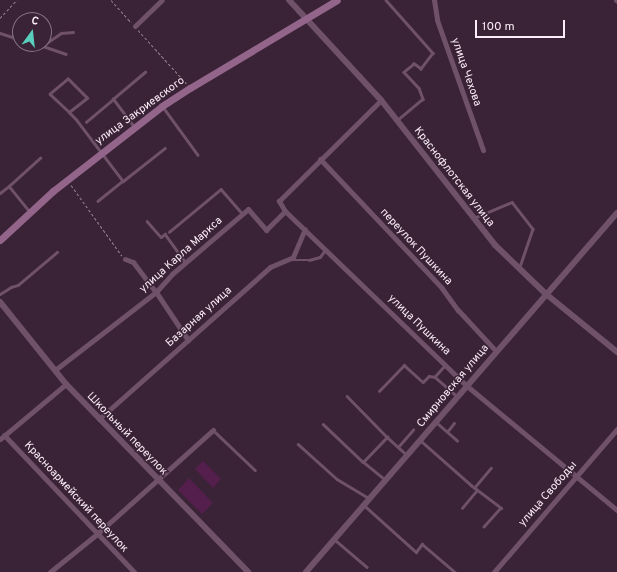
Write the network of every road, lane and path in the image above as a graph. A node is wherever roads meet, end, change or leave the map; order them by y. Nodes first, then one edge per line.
1 (17, 0) edge
2 (111, 0) edge
3 (162, 0) edge
4 (289, 0) edge
5 (337, 0) edge
6 (386, 0) edge
7 (434, 0) edge
8 (0, 18) edge
9 (307, 18) junction
10 (135, 26) junction
11 (73, 32) dead end
12 (0, 33) edge
13 (12, 36) edge
14 (52, 39) edge
15 (52, 49) edge
16 (66, 54) dead end
17 (145, 72) dead end
18 (190, 88) junction
19 (113, 99) junction
20 (381, 100) junction
21 (162, 106) junction
22 (69, 112) junction
23 (397, 120) junction
24 (86, 122) dead end
25 (135, 127) junction
26 (165, 148) dead end
27 (483, 150) dead end
28 (102, 152) junction
29 (198, 155) dead end
30 (40, 158) dead end
31 (320, 159) junction
32 (67, 179) junction
33 (123, 181) junction
34 (9, 186) junction
35 (0, 193) edge
36 (98, 201) dead end
37 (285, 211) junction
38 (30, 212) junction
39 (242, 213) junction
40 (617, 213) edge
41 (474, 218) junction
42 (147, 220) dead end
43 (305, 229) junction
44 (169, 232) dead end
45 (0, 240) edge
46 (326, 249) junction
47 (57, 252) dead end
48 (125, 259) joint
49 (290, 260) junction
50 (186, 262) junction
51 (519, 269) junction
52 (156, 292) junction
53 (0, 294) edge
54 (546, 294) junction
55 (0, 302) edge
56 (188, 340) junction
57 (496, 351) junction
58 (617, 352) edge
59 (446, 365) junction
60 (55, 370) junction
61 (435, 378) junction
62 (66, 384) junction
63 (467, 386) junction
64 (379, 391) dead end
65 (347, 396) dead end
66 (458, 396) junction
67 (99, 419) junction
68 (435, 422) junction
69 (323, 424) dead end
70 (454, 424) dead end
71 (212, 430) joint
72 (413, 430) dead end
73 (617, 430) edge
74 (447, 432) junction
75 (2, 437) edge
76 (387, 437) junction
77 (420, 440) junction
78 (457, 440) dead end
79 (298, 444) dead end
80 (398, 447) junction
81 (407, 455) junction
82 (363, 462) junction
83 (491, 468) dead end
84 (255, 470) dead end
85 (576, 477) junction
86 (156, 479) junction
87 (385, 480) junction
88 (476, 489) junction
89 (370, 498) junction
90 (363, 505) junction
91 (462, 508) dead end
92 (617, 510) edge
93 (484, 527) dead end
94 (97, 534) junction
95 (334, 539) junction
96 (367, 567) dead end
97 (50, 572) edge
98 (134, 572) edge
99 (248, 572) edge
100 (306, 572) edge
101 (455, 572) edge
102 (494, 572) edge

1 - 8 path
2 - 10 path
3 - 10 street
4 - 9 street, Краснофлотская улица
5 - 9 main road, улица Закриевского
6 - 23 lane
7 - 27 street, улица Чехова
9 - 18 main road, улица Закриевского
9 - 20 street, Краснофлотская улица
10 - 18 path
11 - 14 lane
12 - 13 lane
15 - 16 lane
17 - 19 lane
18 - 21 main road, улица Закриевского
19 - 24 lane
19 - 25 lane
20 - 23 street, Краснофлотская улица
20 - 31 street
21 - 25 main road, улица Закриевского
21 - 29 lane
22 - 22 lane
22 - 28 lane
23 - 41 street, Краснофлотская улица
25 - 28 main road, улица Закриевского
26 - 33 lane
28 - 32 main road, улица Закриевского
28 - 33 lane
30 - 34 lane
31 - 37 street
31 - 57 street, переулок Пушкина
32 - 38 main road, улица Закриевского
32 - 48 path
33 - 36 lane
34 - 35 lane
34 - 38 lane
37 - 39 street
37 - 43 street, улица Пушкина
38 - 45 main road, улица Закриевского
39 - 44 lane
39 - 50 street, улица Карла Маркса
40 - 54 street, Смирновская улица
41 - 51 street, Краснофлотская улица
41 - 51 lane
42 - 50 lane
43 - 46 street, улица Пушкина
43 - 49 street
46 - 49 lane
46 - 59 street, улица Пушкина
47 - 53 lane
48 - 52 street
49 - 56 street, Базарная улица
50 - 52 street, улица Карла Маркса
51 - 54 street, Краснофлотская улица
52 - 56 street
52 - 60 street, улица Карла Маркса
54 - 57 street, Смирновская улица
54 - 58 street, Краснофлотская улица
55 - 60 street, Школьный переулок
56 - 67 street, Базарная улица
57 - 63 street, Смирновская улица
59 - 61 lane
59 - 63 street, улица Пушкина
60 - 62 street, Школьный переулок
61 - 64 lane
61 - 66 lane
62 - 67 street, Школьный переулок
62 - 75 street
63 - 66 street, Смирновская улица
63 - 85 street, улица Пушкина
65 - 76 lane
66 - 68 street, Смирновская улица
67 - 86 street, Школьный переулок
68 - 74 lane
68 - 77 street, Смирновская улица
69 - 82 lane
70 - 74 lane
71 - 84 lane
71 - 86 street
72 - 80 lane
73 - 85 street, улица Свободы
74 - 78 lane
75 - 94 street, Красноармейский переулок
76 - 80 lane
76 - 82 lane
77 - 81 street, Смирновская улица
77 - 88 lane
79 - 89 lane
80 - 81 lane
81 - 87 street, Смирновская улица
82 - 87 lane
83 - 88 lane
85 - 92 street, улица Пушкина
85 - 102 street, улица Свободы
86 - 94 street
86 - 99 street, Школьный переулок
87 - 89 street, Смирновская улица
88 - 91 lane
88 - 93 lane
89 - 90 street, Смирновская улица
90 - 95 street, Смирновская улица
90 - 101 lane
94 - 97 street
94 - 98 street, Красноармейский переулок
95 - 96 lane
95 - 100 street, Смирновская улица

